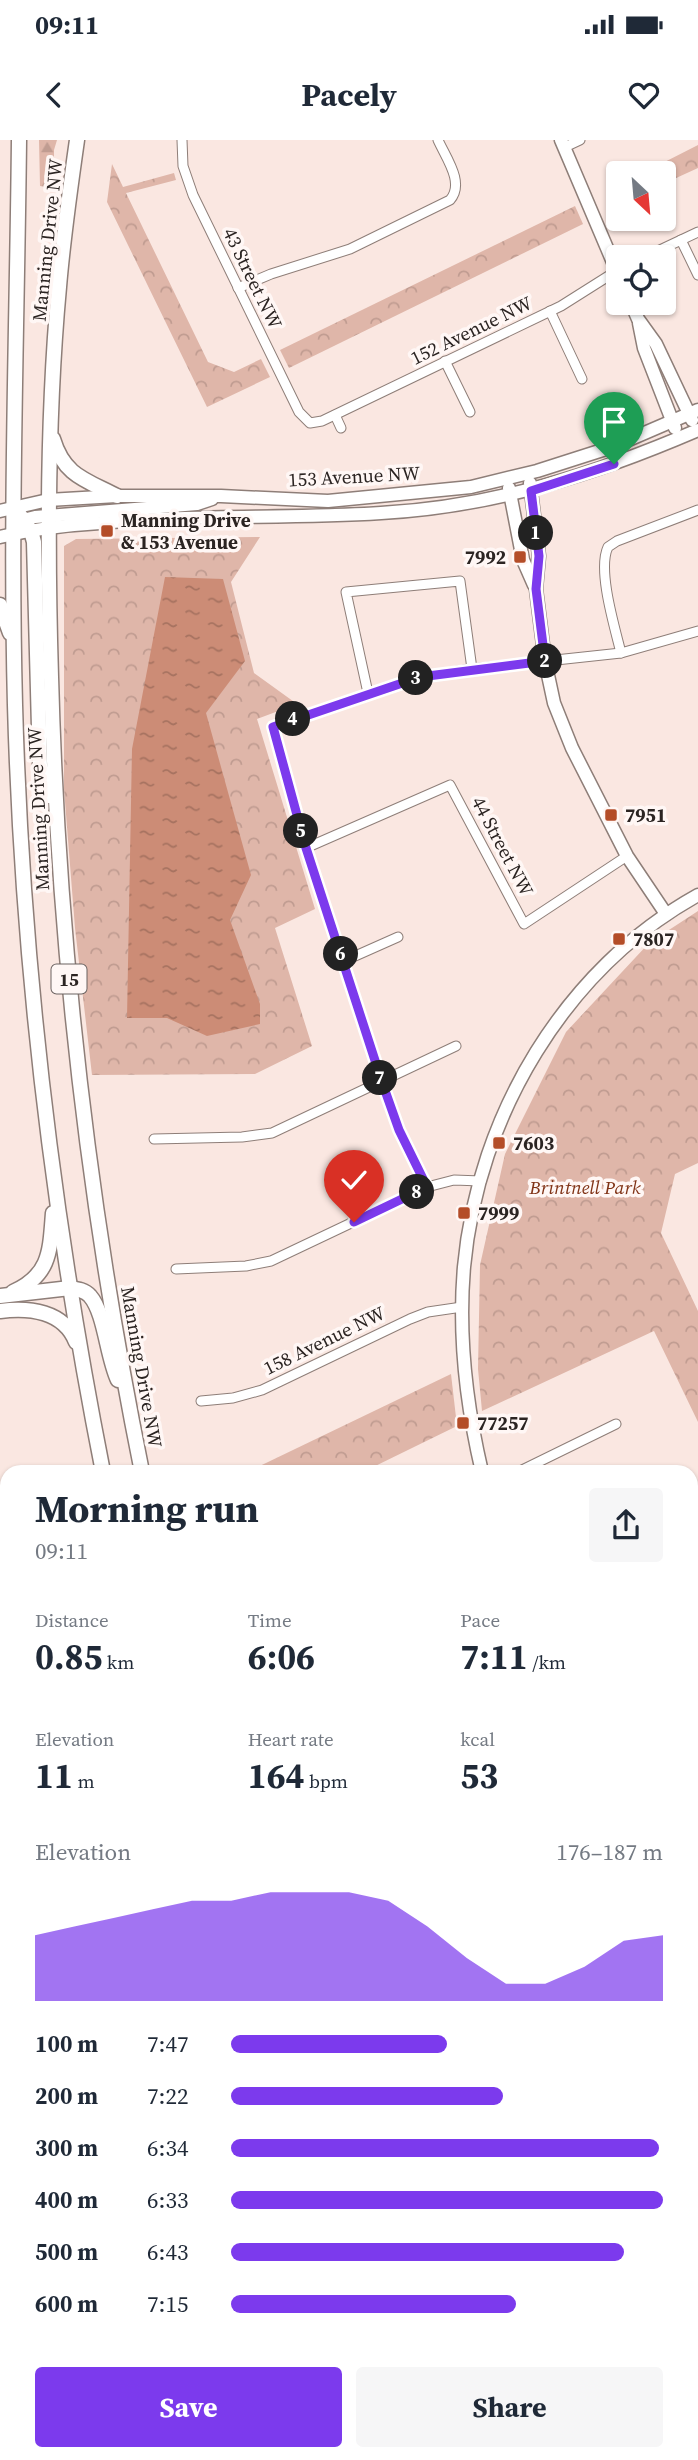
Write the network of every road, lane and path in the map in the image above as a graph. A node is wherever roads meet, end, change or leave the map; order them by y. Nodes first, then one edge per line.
1 (19, 140) edge
2 (77, 140) edge
3 (182, 140) edge
4 (438, 140) edge
5 (580, 140) edge
6 (563, 144) edge
7 (698, 232) edge
8 (681, 240) junction
9 (670, 245) edge
10 (606, 246) edge
11 (698, 275) edge
12 (606, 278) edge
13 (238, 288) junction
14 (550, 311) junction
15 (636, 315) edge
16 (638, 319) junction
17 (445, 361) junction
18 (582, 379) dead end
19 (470, 412) dead end
20 (694, 412) edge
21 (335, 415) junction
22 (51, 416) junction
23 (673, 422) junction
24 (310, 423) joint
25 (341, 428) dead end
26 (697, 430) edge
27 (679, 438) junction
28 (528, 473) junction
29 (508, 479) junction
30 (531, 491) junction
31 (117, 496) junction
32 (221, 496) junction
33 (511, 496) junction
34 (7, 509) edge
35 (698, 510) edge
36 (48, 515) junction
37 (27, 525) junction
38 (7, 535) edge
39 (536, 589) junction
40 (0, 605) edge
41 (698, 631) edge
42 (14, 642) junction
43 (621, 653) junction
44 (545, 661) junction
45 (472, 669) junction
46 (368, 693) junction
47 (57, 824) junction
48 (306, 848) junction
49 (627, 856) junction
50 (698, 895) edge
51 (666, 914) junction
52 (398, 937) dead end
53 (344, 961) junction
54 (456, 1046) dead end
55 (382, 1082) junction
56 (154, 1139) dead end
57 (481, 1181) junction
58 (427, 1187) junction
59 (55, 1191) junction
60 (176, 1269) dead end
61 (70, 1288) junction
62 (2, 1296) edge
63 (462, 1307) junction
64 (0, 1311) edge
65 (80, 1350) junction
66 (127, 1400) junction
67 (201, 1401) dead end
68 (616, 1424) dead end
69 (102, 1465) edge
70 (141, 1465) edge
71 (481, 1465) edge
72 (532, 1465) edge

1 - 34 main road, Manning Drive NW
2 - 22 main road, Manning Drive NW
3 - 13 street, 43 Street NW
4 - 13 street
5 - 6 street
6 - 10 street
7 - 8 street
8 - 9 street
8 - 11 street
12 - 14 street, 152 Avenue NW
13 - 24 street, 43 Street NW
14 - 17 street, 152 Avenue NW
14 - 18 street
15 - 16 street
16 - 20 street
16 - 23 street
17 - 19 street
17 - 21 street, 152 Avenue NW
20 - 23 street, 153 Avenue NW
20 - 26 street
21 - 24 street, 152 Avenue NW
21 - 25 street
22 - 31 main road
22 - 36 main road, Manning Drive NW
23 - 27 street
23 - 28 street, 153 Avenue NW
26 - 27 street, 153 Avenue NW
27 - 30 street, 153 Avenue NW
28 - 29 street, 153 Avenue NW
28 - 30 street
29 - 32 street, 153 Avenue NW
29 - 33 street
30 - 33 street, 153 Avenue NW
30 - 39 street
31 - 32 street, 153 Avenue NW
31 - 36 street, 153 Avenue NW
32 - 36 street
33 - 36 street, 153 Avenue NW
33 - 39 street
34 - 36 street, 153 Avenue NW
34 - 37 main road
34 - 38 main road, Manning Drive NW
35 - 43 street
36 - 37 street, 153 Avenue NW
36 - 47 main road, Manning Drive NW / 15
37 - 38 street, 153 Avenue NW
37 - 47 main road
38 - 42 main road, Manning Drive NW
39 - 44 street
40 - 42 main road
41 - 43 street
42 - 59 main road, Manning Drive NW / 15
43 - 44 street
44 - 45 street
44 - 49 street
45 - 46 street
45 - 46 street
46 - 48 street
47 - 66 main road, Manning Drive NW / 15
48 - 49 street, 44 Street NW
48 - 53 street
49 - 51 street
50 - 51 street
51 - 57 street
52 - 53 street
53 - 55 street
54 - 55 street
55 - 56 street
55 - 58 street
57 - 58 street
57 - 63 street
58 - 60 street
59 - 61 main road, Manning Drive NW
59 - 62 main road
61 - 62 main road
61 - 65 main road, Manning Drive NW
61 - 66 main road
63 - 67 street, 158 Avenue NW
63 - 71 street
64 - 65 main road
65 - 69 main road, Manning Drive NW
66 - 70 main road, Manning Drive NW
68 - 72 street

